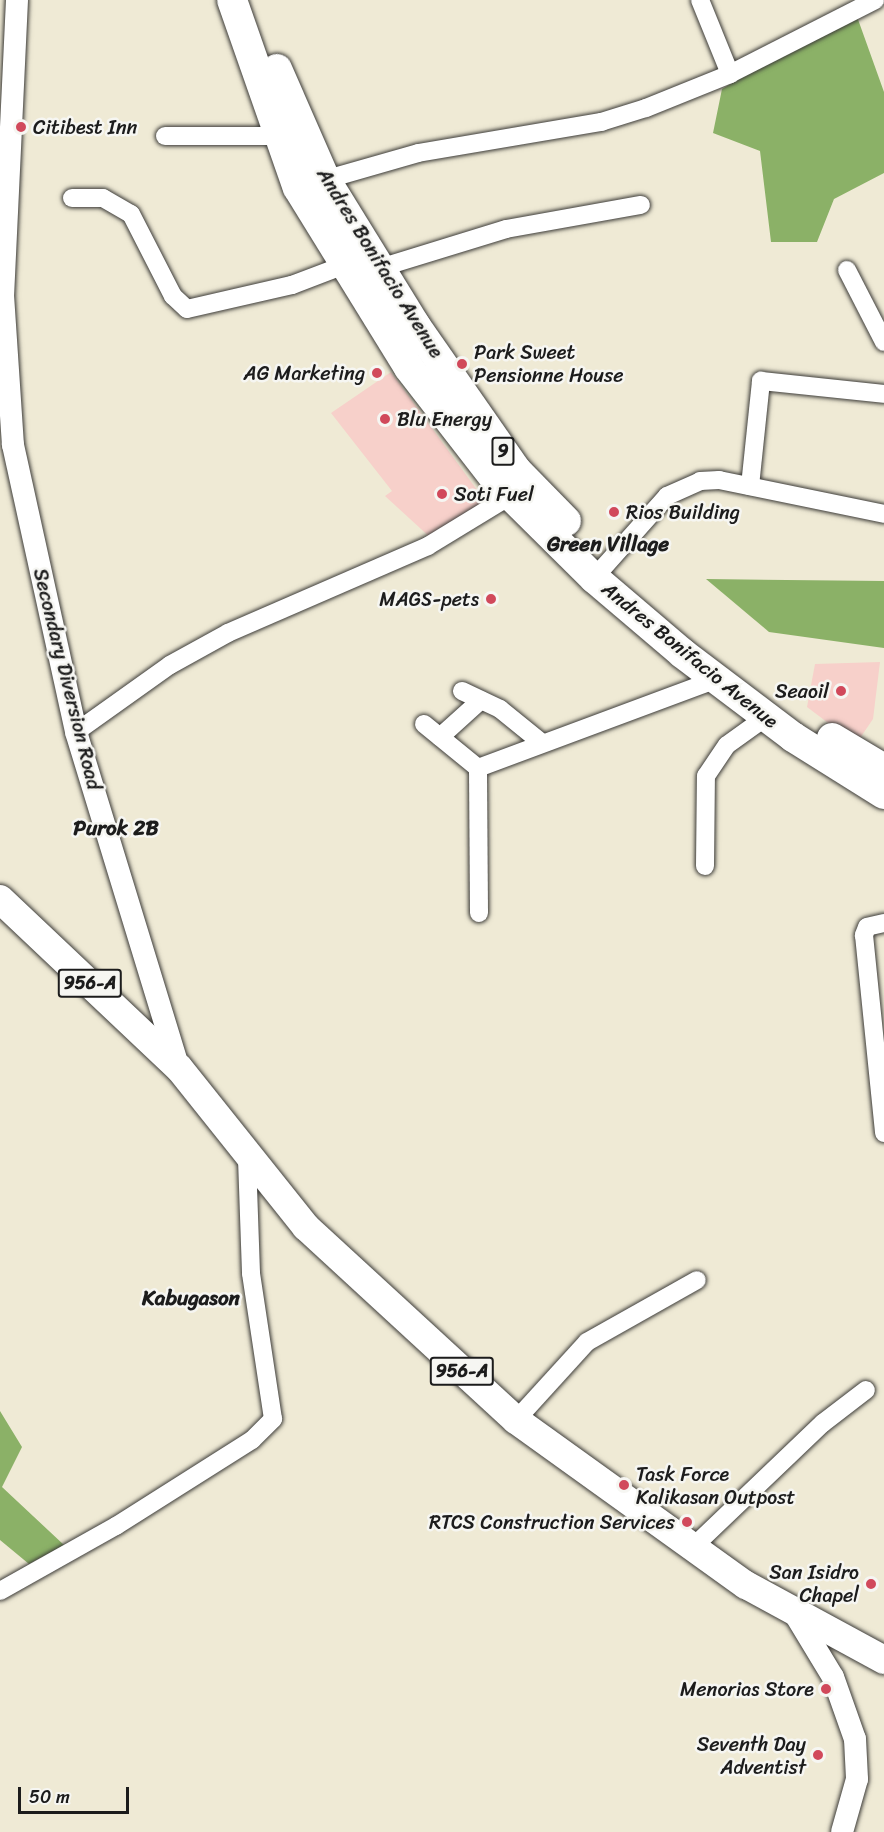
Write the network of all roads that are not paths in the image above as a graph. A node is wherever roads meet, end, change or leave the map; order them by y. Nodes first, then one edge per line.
1 (18, 0) edge
2 (231, 0) edge
3 (252, 0) edge
4 (700, 0) edge
5 (877, 0) edge
6 (884, 9) edge
7 (730, 74) junction
8 (165, 136) dead end
9 (280, 136) junction
10 (312, 183) junction
11 (72, 198) dead end
12 (641, 205) dead end
13 (378, 267) junction
14 (847, 270) dead end
15 (347, 274) junction
16 (1, 295) edge
17 (884, 342) edge
18 (884, 394) edge
19 (3, 397) edge
20 (7, 448) edge
21 (750, 486) junction
22 (510, 496) junction
23 (884, 514) edge
24 (600, 570) junction
25 (715, 680) junction
26 (462, 691) dead end
27 (481, 700) junction
28 (766, 717) junction
29 (424, 724) dead end
30 (76, 732) junction
31 (440, 737) junction
32 (542, 743) junction
33 (478, 768) junction
34 (884, 769) edge
35 (884, 794) edge
36 (705, 866) dead end
37 (0, 899) edge
38 (479, 914) dead end
39 (884, 922) edge
40 (179, 1068) junction
41 (884, 1133) edge
42 (247, 1157) junction
43 (697, 1280) dead end
44 (866, 1390) dead end
45 (516, 1420) junction
46 (691, 1550) junction
47 (0, 1591) edge
48 (796, 1616) junction
49 (884, 1660) edge
50 (842, 1832) edge

1 - 16 street, Secondary Diversion Road / 956-A
2 - 9 highway, Andres Bonifacio Avenue / 9
3 - 10 highway, Andres Bonifacio Avenue / 9
4 - 7 street
5 - 6 street
5 - 7 street
7 - 10 street
8 - 9 street
9 - 10 highway, Andres Bonifacio Avenue / 9
10 - 13 highway, Andres Bonifacio Avenue / 9
10 - 15 highway, Andres Bonifacio Avenue / 9
11 - 15 street
12 - 13 street
13 - 15 street
13 - 24 highway, Andres Bonifacio Avenue / 9
14 - 17 street
15 - 22 highway, Andres Bonifacio Avenue / 9
16 - 19 street, Secondary Diversion Road / 956-A
18 - 21 street
19 - 20 street, Secondary Diversion Road / 956-A
20 - 30 street, Secondary Diversion Road / 956-A
21 - 23 street
21 - 24 street
22 - 24 highway, Andres Bonifacio Avenue / 9
22 - 30 street
24 - 25 highway, Andres Bonifacio Avenue / 9
24 - 34 highway, Andres Bonifacio Avenue / 9
25 - 28 highway, Andres Bonifacio Avenue / 9
25 - 32 street
26 - 27 street
27 - 31 street
27 - 32 street
28 - 35 highway, Andres Bonifacio Avenue / 9
28 - 36 street
29 - 31 street
30 - 40 street, Secondary Diversion Road / 956-A
31 - 33 street
32 - 33 street
33 - 38 street
37 - 40 main road, 956-A
39 - 41 street
40 - 42 main road, Secondary Diversion Road / 956-A
42 - 45 main road, Secondary Diversion Road / 956-A
42 - 47 street
43 - 45 street
44 - 46 street
45 - 46 main road, Secondary Diversion Road / 956-A
46 - 48 main road, Secondary Diversion Road / 956-A
48 - 49 main road, Secondary Diversion Road / 956-A
48 - 50 street

